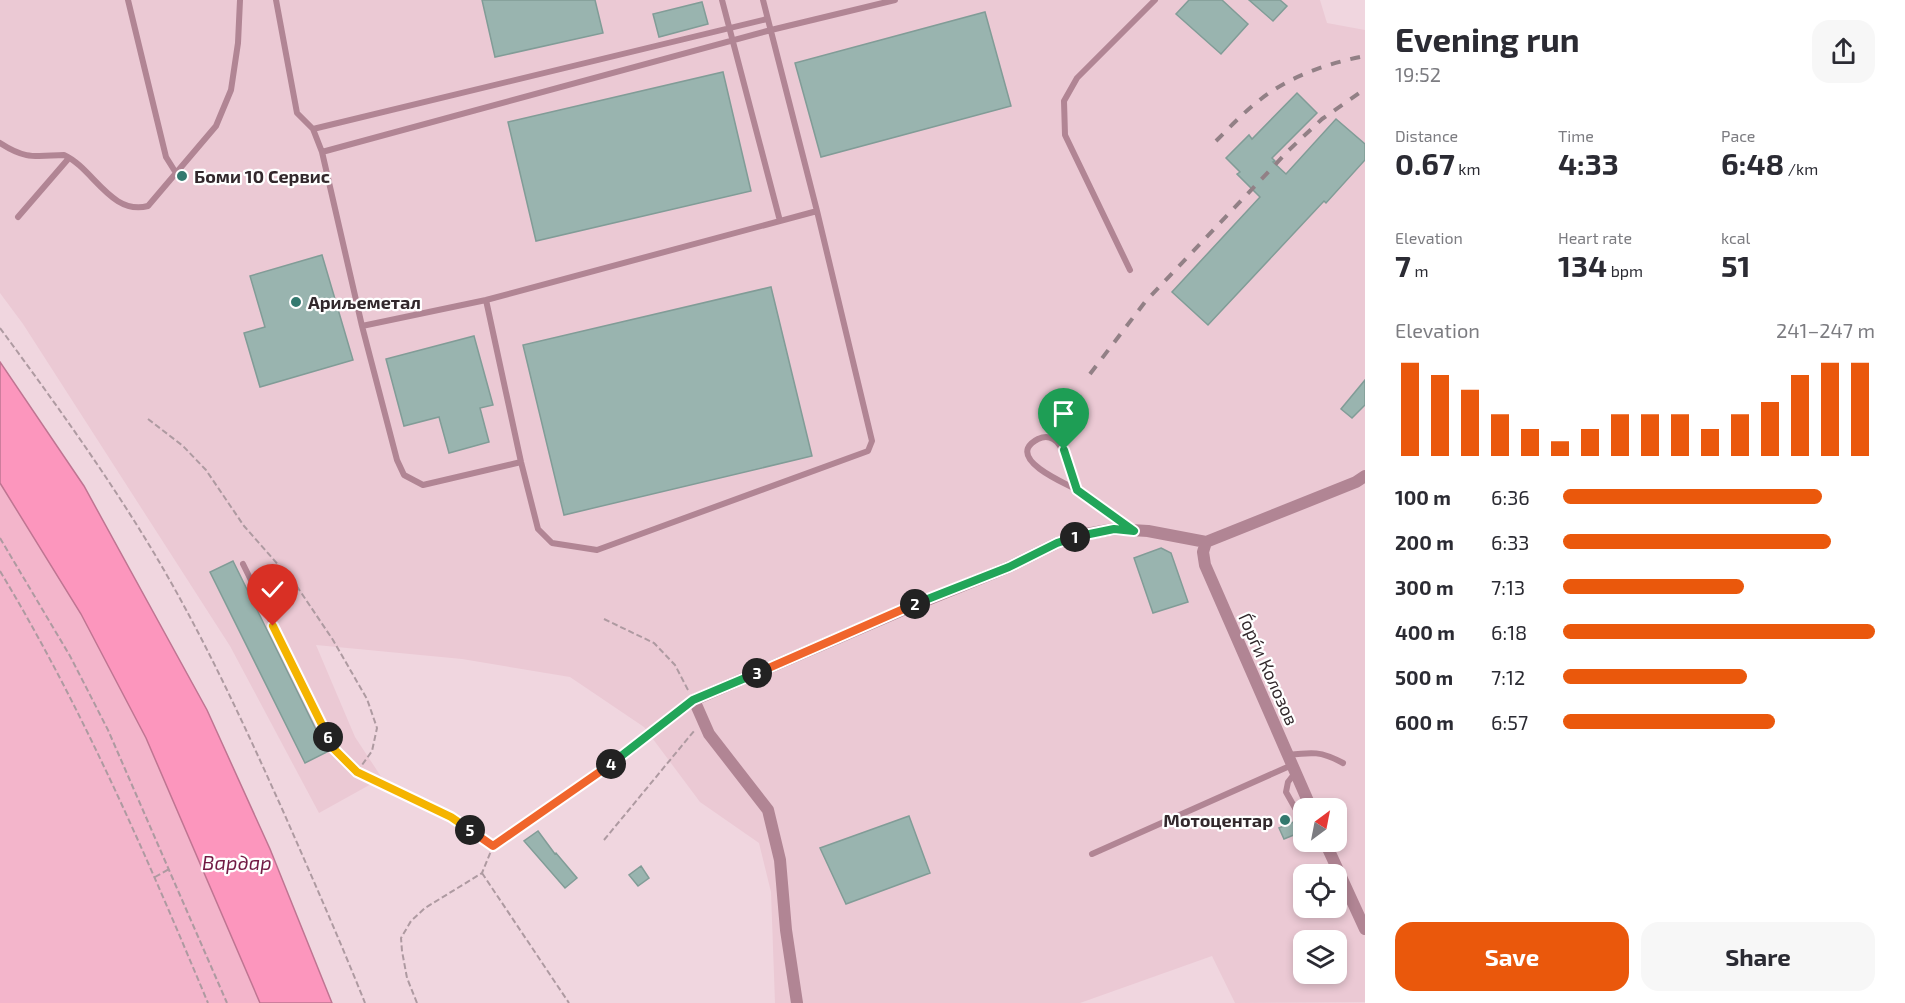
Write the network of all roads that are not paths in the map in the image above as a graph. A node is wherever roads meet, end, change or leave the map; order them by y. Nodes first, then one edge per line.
1 (128, 0) edge
2 (240, 0) edge
3 (276, 0) edge
4 (722, 0) edge
5 (764, 0) edge
6 (895, 0) edge
7 (1155, 0) edge
8 (767, 19) junction
9 (729, 29) junction
10 (771, 30) junction
11 (733, 41) junction
12 (313, 129) junction
13 (0, 143) edge
14 (322, 152) junction
15 (69, 158) junction
16 (176, 173) junction
17 (817, 211) junction
18 (18, 217) dead end
19 (780, 221) junction
20 (1130, 270) dead end
21 (486, 300) junction
22 (362, 326) junction
23 (521, 462) junction
24 (1365, 476) edge
25 (1077, 490) junction
26 (1134, 531) junction
27 (1206, 542) junction
28 (243, 564) dead end
29 (334, 749) road end
30 (1343, 763) dead end
31 (1291, 764) junction
32 (1306, 798) edge
33 (1293, 804) edge
34 (1330, 852) edge
35 (1092, 854) dead end
36 (1365, 929) edge
37 (797, 1003) edge

1 - 16 lane
2 - 16 lane
3 - 12 lane
4 - 9 lane
5 - 8 lane
6 - 10 lane
7 - 20 lane
8 - 9 lane
8 - 10 lane
9 - 11 lane
9 - 12 lane
10 - 11 lane
10 - 17 lane
11 - 14 lane
11 - 19 lane
12 - 14 lane
13 - 15 lane
14 - 22 lane
15 - 16 lane
15 - 18 lane
17 - 19 lane
17 - 23 lane
19 - 21 lane
21 - 22 lane
21 - 23 lane
22 - 23 lane
24 - 27 street
25 - 25 lane
25 - 26 lane
26 - 27 street
26 - 37 street
27 - 31 street, Ѓорѓи Колозов
28 - 29 lane
30 - 31 lane
31 - 32 street, Ѓорѓи Колозов
31 - 33 lane
31 - 35 lane
34 - 36 street

